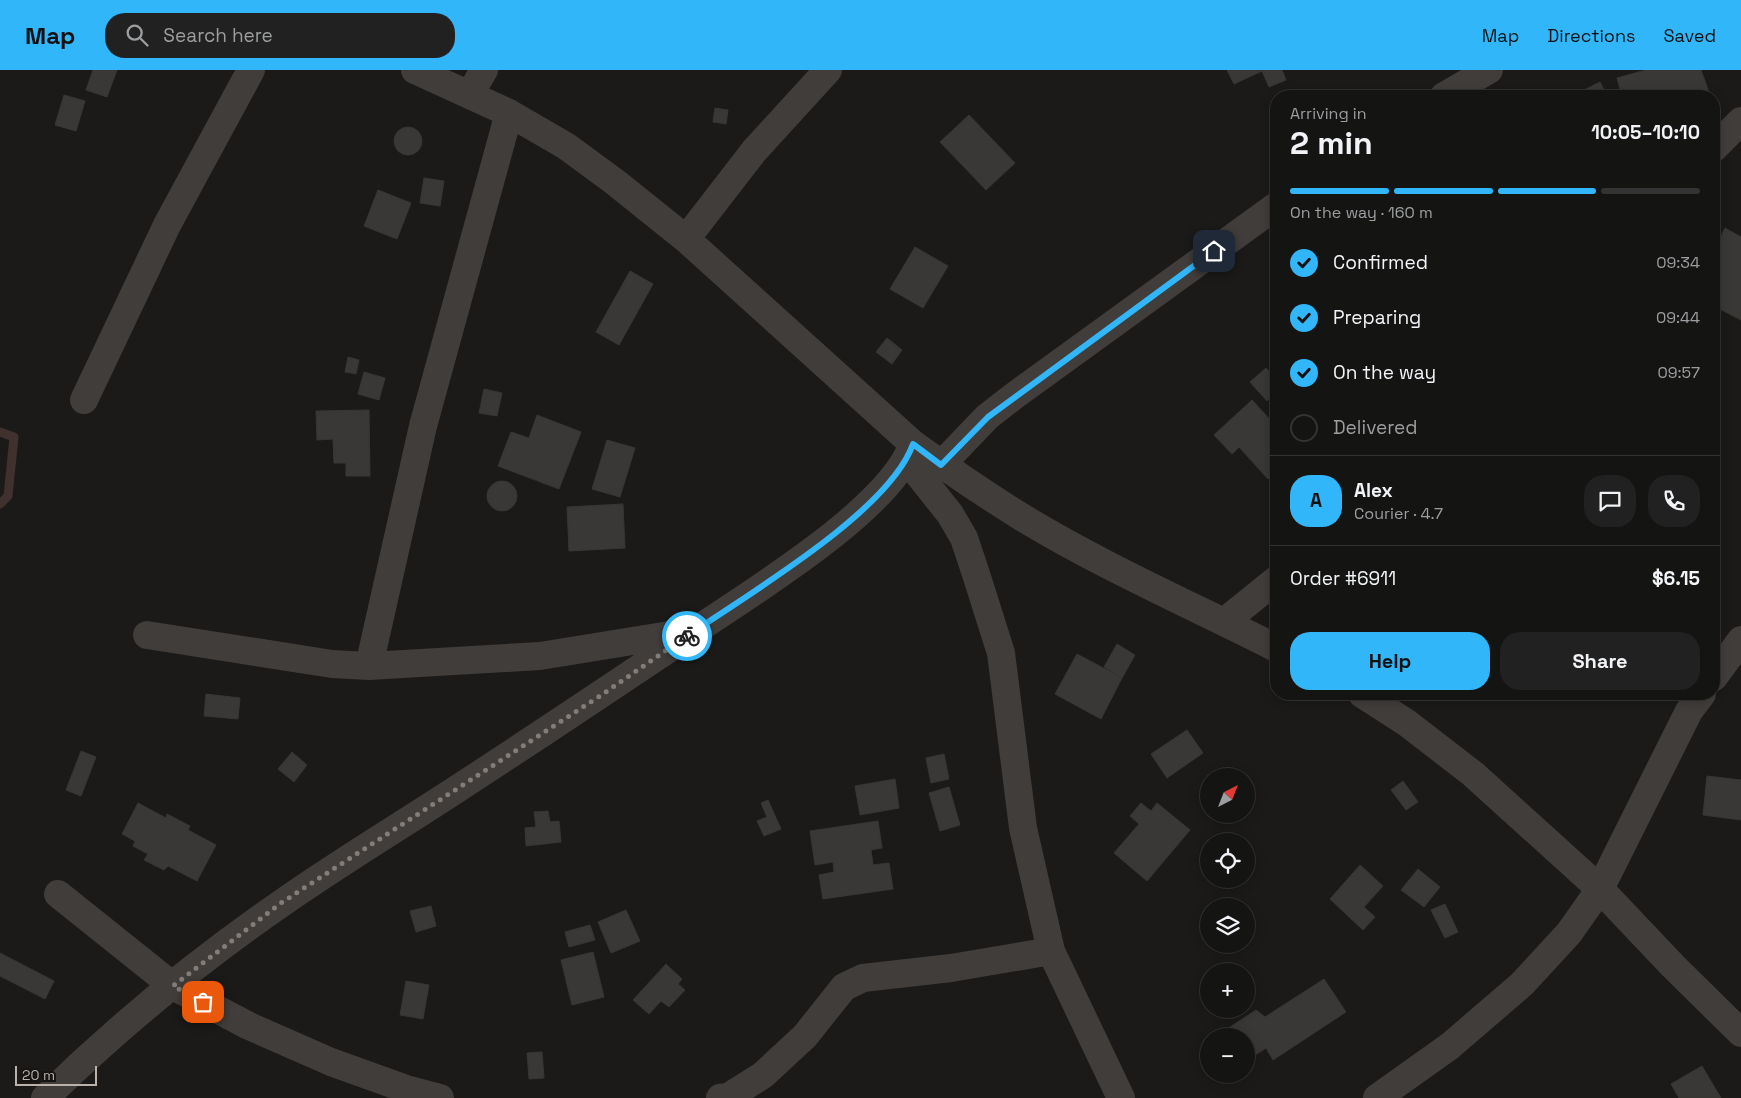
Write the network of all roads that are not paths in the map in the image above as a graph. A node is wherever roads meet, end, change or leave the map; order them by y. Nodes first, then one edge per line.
1 (251, 70) edge
2 (415, 70) edge
3 (484, 70) edge
4 (828, 70) edge
5 (1489, 70) edge
6 (1454, 90) edge
7 (470, 94) junction
8 (509, 113) junction
9 (1741, 121) edge
10 (1720, 142) edge
11 (1270, 210) edge
12 (686, 239) junction
13 (84, 400) dead end
14 (910, 452) junction
15 (941, 465) junction
16 (1270, 585) edge
17 (1224, 622) junction
18 (695, 631) junction
19 (147, 636) dead end
20 (1741, 640) edge
21 (1270, 645) edge
22 (368, 666) junction
23 (1720, 669) edge
24 (1371, 700) edge
25 (1697, 700) edge
26 (1600, 889) junction
27 (58, 894) dead end
28 (1051, 951) junction
29 (173, 986) junction
30 (1741, 1033) edge
31 (45, 1098) edge
32 (440, 1098) edge
33 (720, 1098) edge
34 (1121, 1098) edge
35 (1377, 1098) edge

1 - 13 street
2 - 7 street
3 - 7 street
4 - 12 street
5 - 6 street
7 - 8 street
8 - 12 street
8 - 22 street
9 - 10 street
11 - 15 street
12 - 14 street
14 - 15 street
14 - 18 street
14 - 28 street
15 - 17 street
16 - 17 street
17 - 21 street
18 - 22 street
18 - 29 street
19 - 22 street
20 - 23 street
24 - 26 street
25 - 26 street
26 - 30 street
26 - 35 street
27 - 29 street
28 - 33 street
28 - 34 street
29 - 31 street
29 - 32 street

